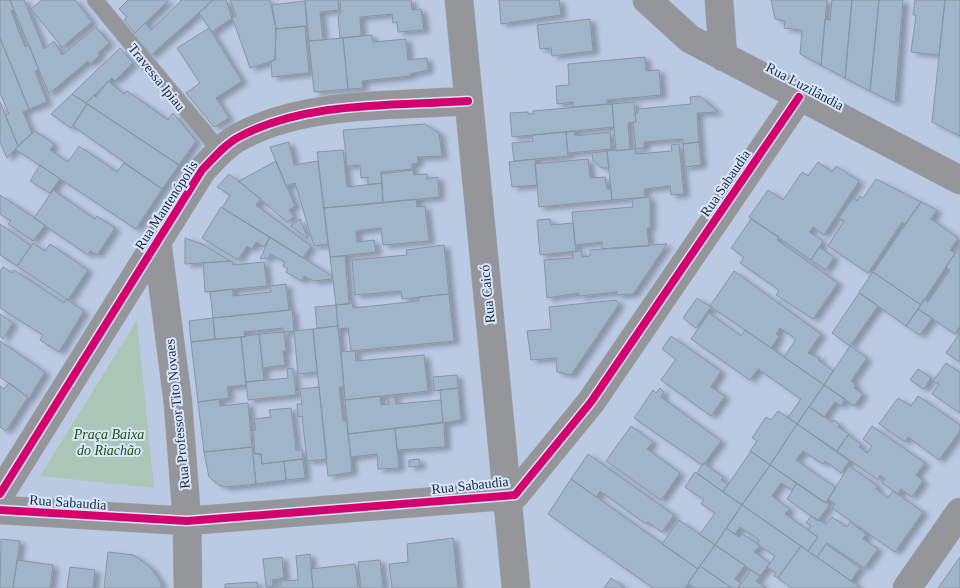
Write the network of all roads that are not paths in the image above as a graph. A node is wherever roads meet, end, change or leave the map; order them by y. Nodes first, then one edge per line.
1 (95, 0) edge
2 (459, 0) edge
3 (647, 0) edge
4 (719, 0) edge
5 (723, 57) junction
6 (799, 97) junction
7 (468, 101) junction
8 (221, 152) junction
9 (960, 180) edge
10 (157, 241) junction
11 (0, 494) edge
12 (508, 495) junction
13 (0, 510) edge
14 (960, 512) edge
15 (187, 521) junction
16 (188, 588) edge
17 (516, 588) edge
18 (907, 588) edge

1 - 8 lane, Travessa Ipiau
2 - 7 street, Rua Caicó
3 - 5 street, Rua Luzilândia
4 - 5 street
5 - 6 street, Rua Luzilândia
6 - 9 street, Rua Luzilândia
6 - 12 street, Rua Sabaudia
7 - 8 street, Rua Mantenópolis
7 - 12 street, Rua Caicó
8 - 10 street, Rua Mantenópolis
10 - 11 street, Rua Mantenópolis
10 - 15 street, Rua Professor Tito Novaes
12 - 15 street, Rua Sabaudia
12 - 17 street, Rua Caicó
13 - 15 street, Rua Sabaudia
14 - 18 street
15 - 16 street, Rua Professor Tito Novaes

